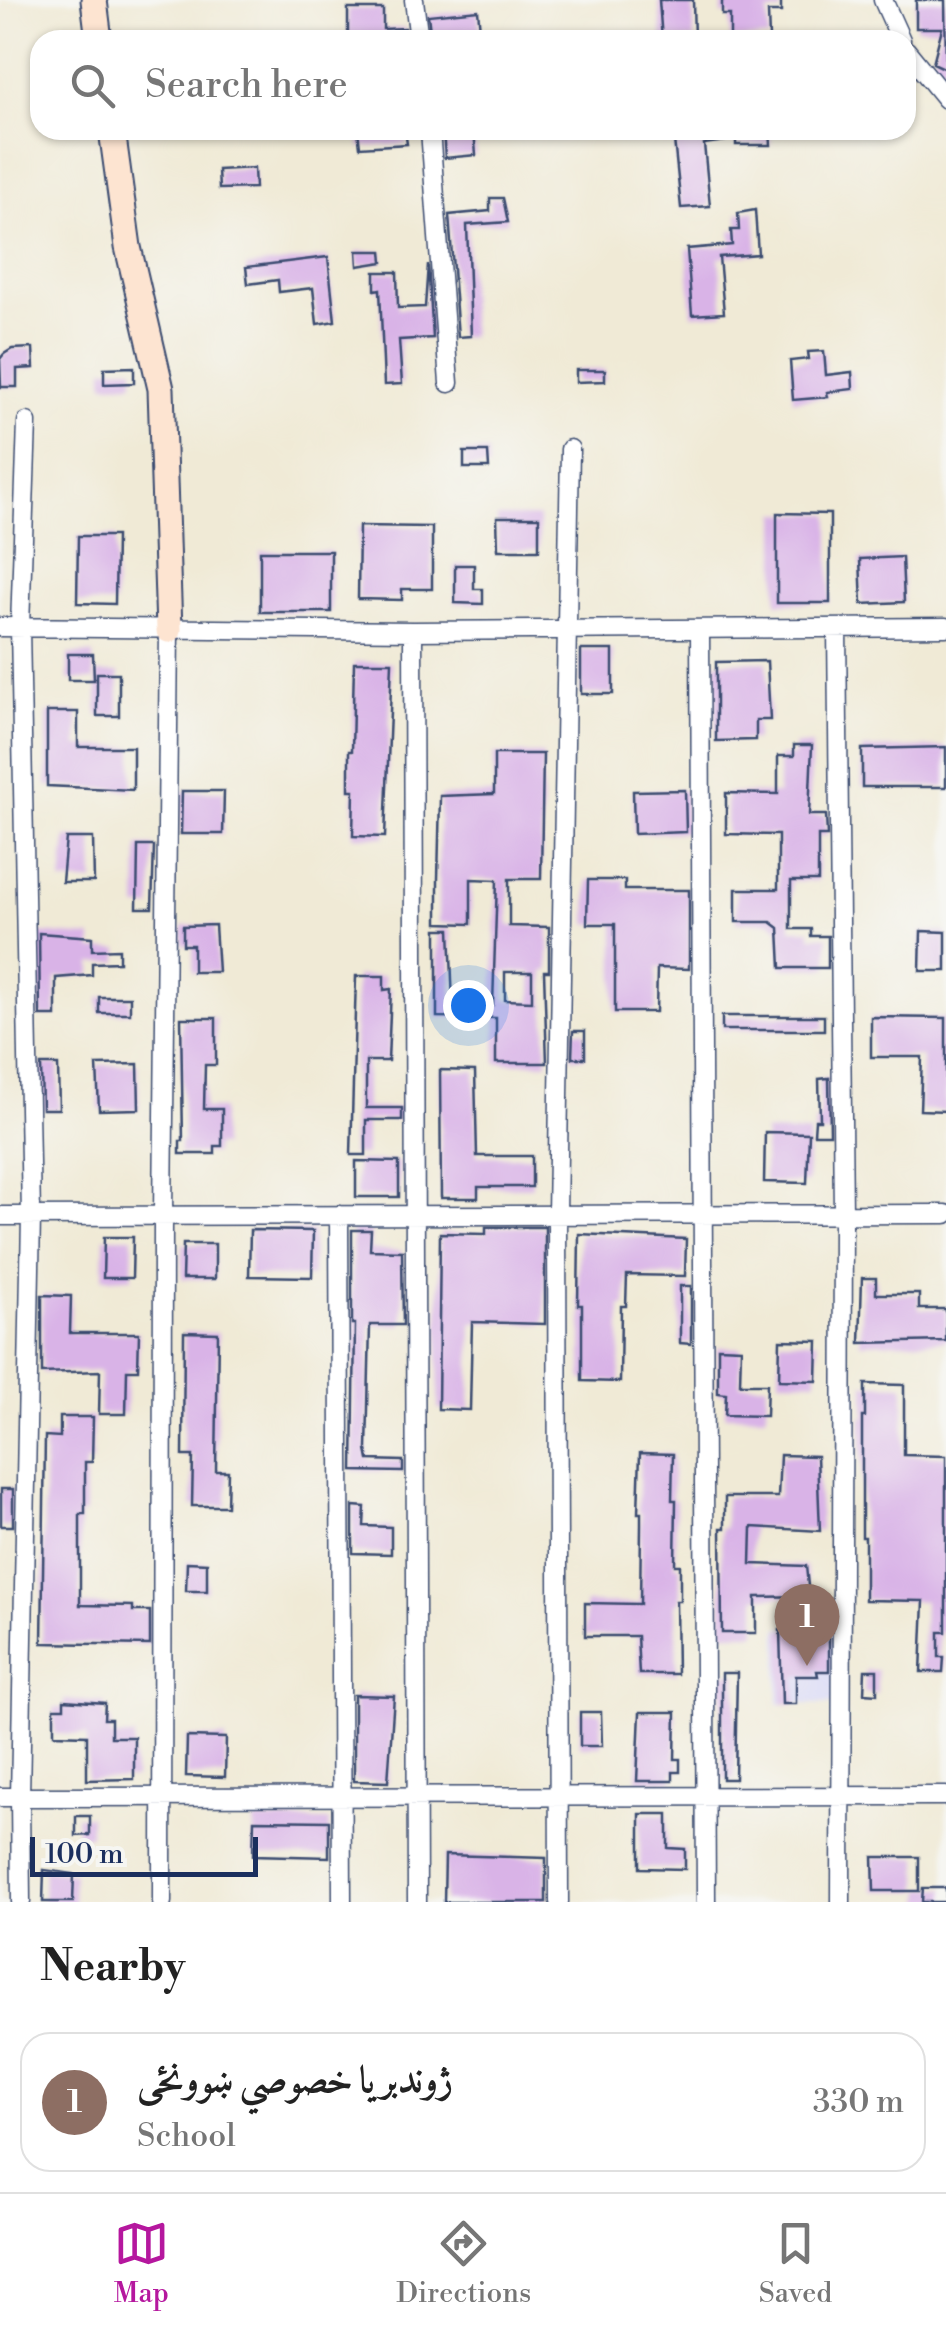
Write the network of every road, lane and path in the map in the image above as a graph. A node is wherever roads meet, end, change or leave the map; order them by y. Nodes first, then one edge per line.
1 (94, 0) edge
2 (414, 0) edge
3 (883, 0) edge
4 (98, 30) edge
5 (418, 30) edge
6 (896, 30) edge
7 (916, 62) edge
8 (946, 99) edge
9 (113, 140) edge
10 (431, 140) edge
11 (448, 383) dead end
12 (26, 422) dead end
13 (570, 449) dead end
14 (20, 626) junction
15 (0, 627) edge
16 (946, 627) edge
17 (700, 628) junction
18 (837, 628) junction
19 (168, 630) junction
20 (566, 630) junction
21 (413, 631) junction
22 (557, 1214) junction
23 (704, 1214) junction
24 (842, 1214) junction
25 (946, 1214) edge
26 (163, 1215) junction
27 (339, 1215) junction
28 (414, 1215) junction
29 (0, 1216) edge
30 (31, 1216) junction
31 (161, 1796) junction
32 (342, 1796) junction
33 (416, 1796) junction
34 (557, 1796) junction
35 (706, 1796) junction
36 (839, 1796) junction
37 (946, 1796) edge
38 (20, 1797) junction
39 (0, 1798) edge
40 (21, 1902) edge
41 (162, 1902) edge
42 (342, 1902) edge
43 (417, 1902) edge
44 (559, 1902) edge
45 (706, 1902) edge
46 (841, 1902) edge

1 - 4 street
2 - 5 street
3 - 6 street
7 - 8 street
9 - 19 street
10 - 11 street
12 - 14 street
13 - 20 street
14 - 15 street
14 - 19 street
14 - 30 street
16 - 18 street
17 - 18 street
17 - 20 street
17 - 23 street
18 - 24 street
19 - 21 street
19 - 26 street
20 - 21 street
20 - 22 street
21 - 28 street
22 - 23 street
22 - 28 street
22 - 34 street
23 - 24 street
23 - 35 street
24 - 25 street
24 - 36 street
26 - 27 street
26 - 30 street
26 - 31 street
27 - 28 street
27 - 32 street
28 - 33 street
29 - 30 street
30 - 38 street
31 - 32 street
31 - 38 street
31 - 41 street
32 - 33 street
32 - 42 street
33 - 34 street
33 - 43 street
34 - 35 street
34 - 44 street
35 - 36 street
35 - 45 street
36 - 37 street
36 - 46 street
38 - 39 street
38 - 40 street

